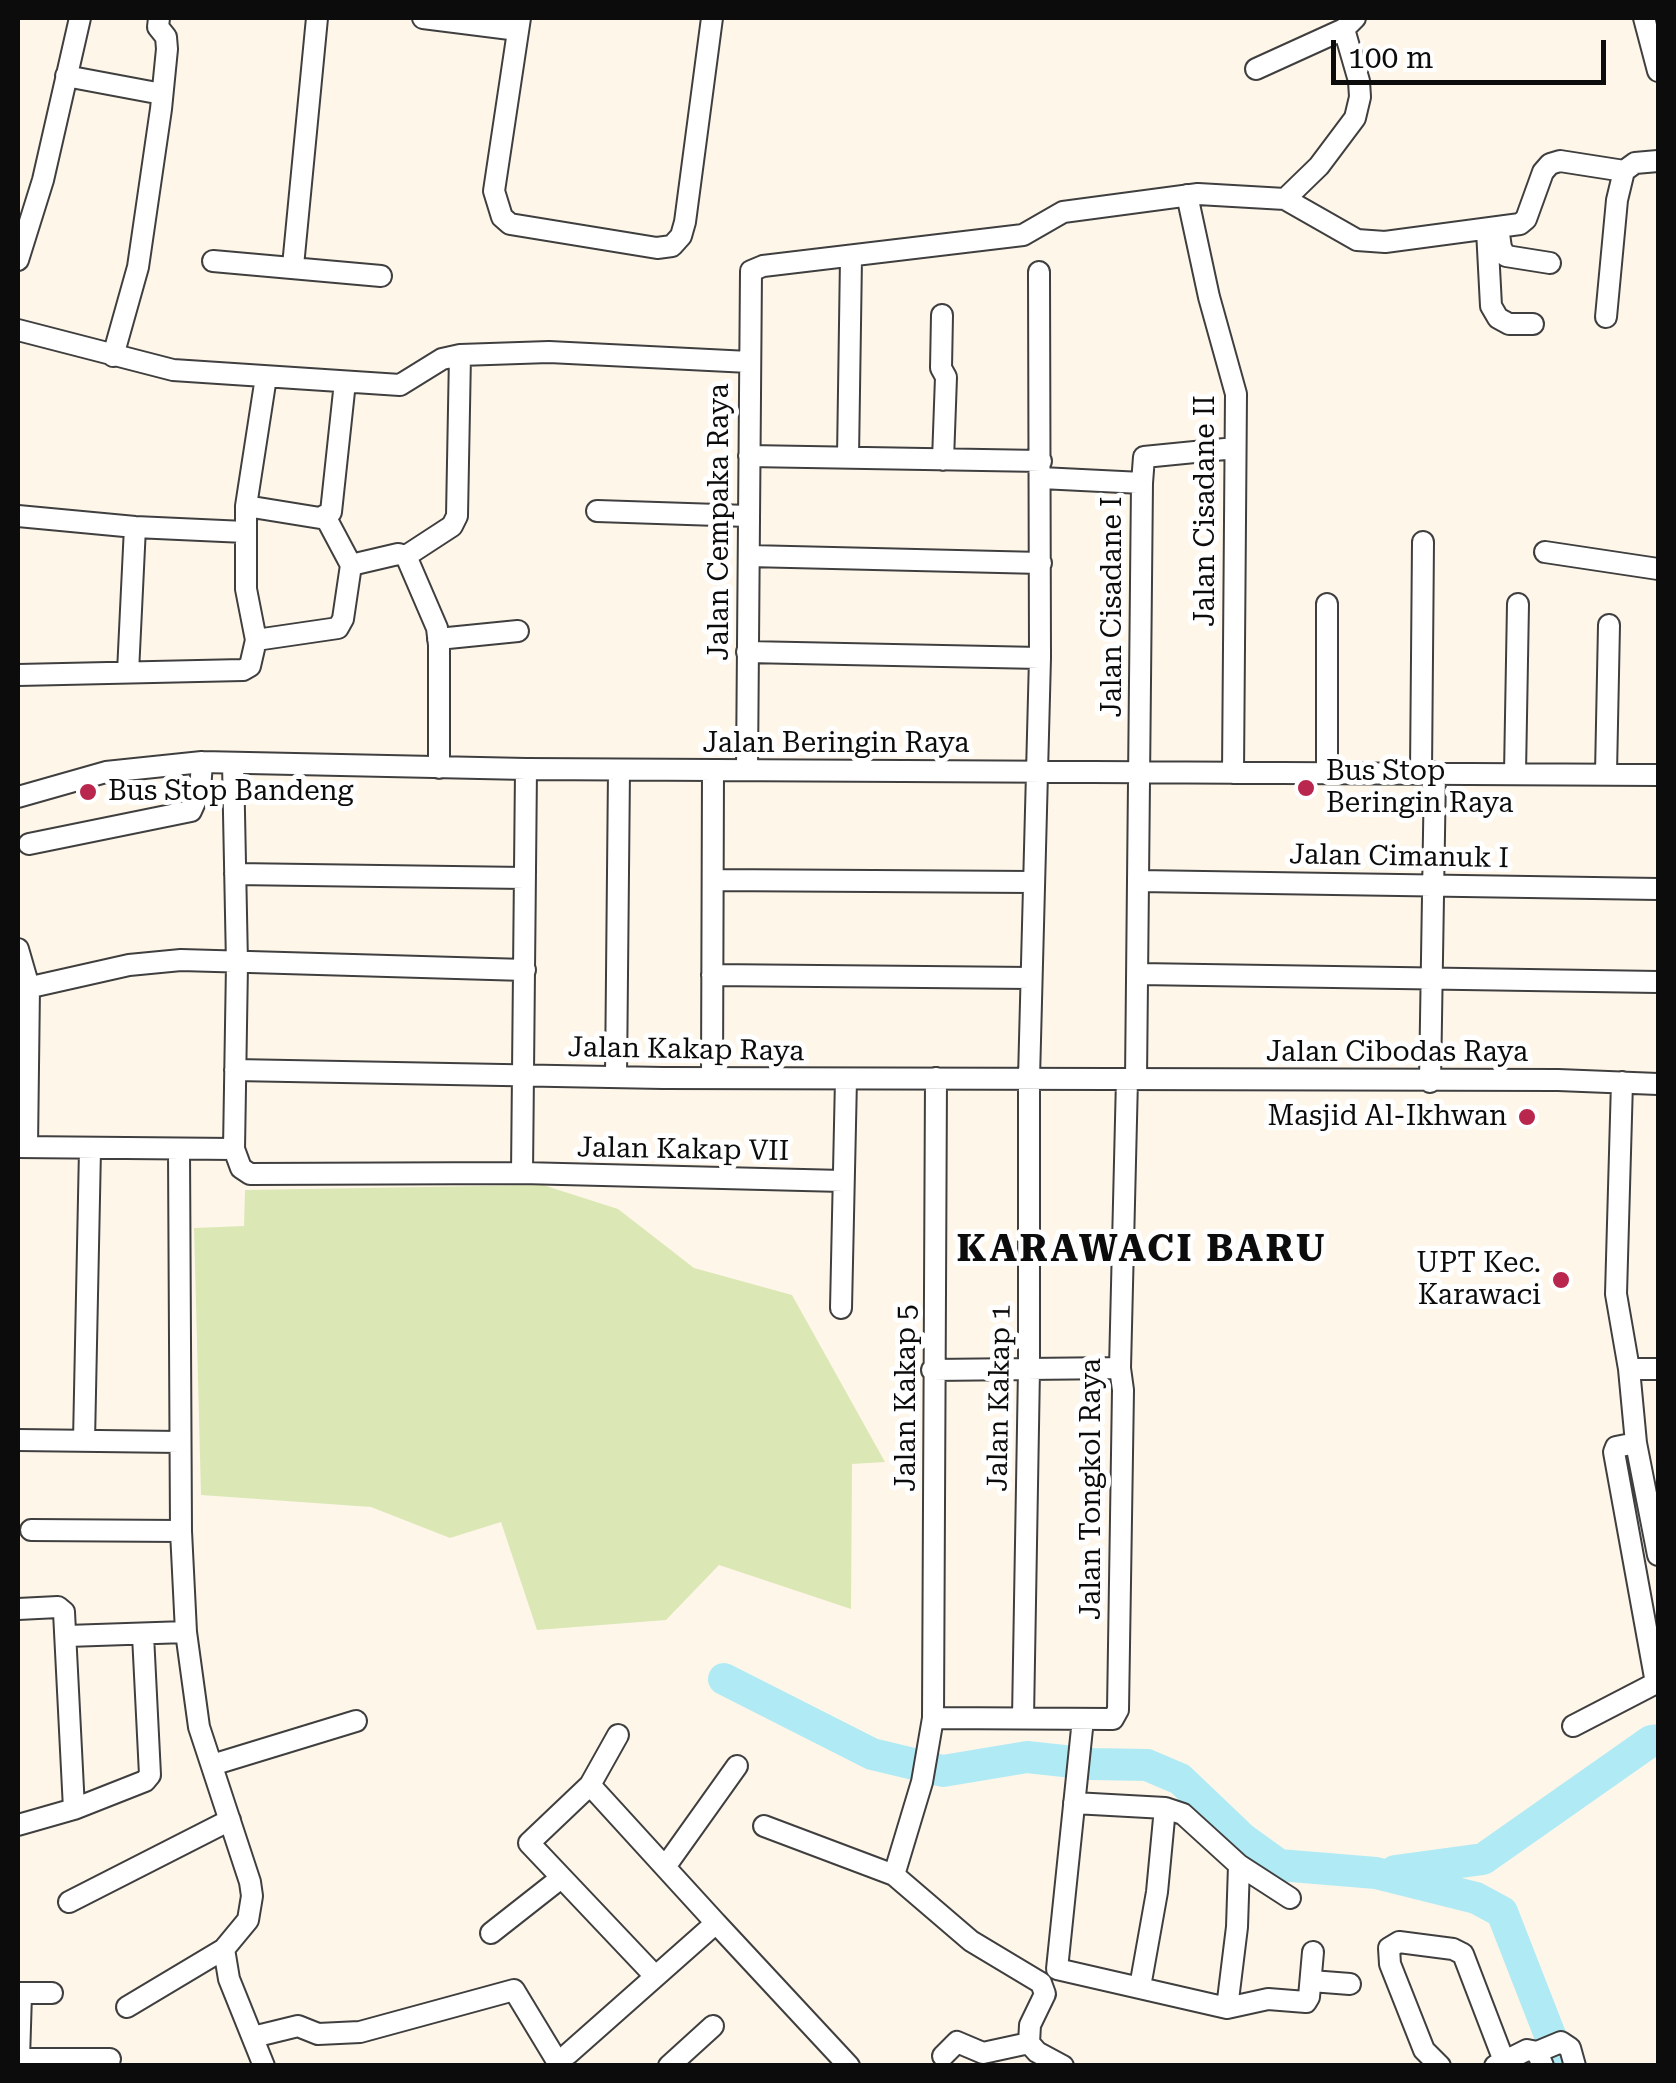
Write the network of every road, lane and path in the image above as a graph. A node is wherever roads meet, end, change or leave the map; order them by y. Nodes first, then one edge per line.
1 (80, 18) edge
2 (159, 18) edge
3 (317, 18) edge
4 (423, 18) edge
5 (712, 18) edge
6 (1644, 18) edge
7 (1350, 23) edge
8 (519, 24) edge
9 (1256, 70) dead end
10 (1658, 71) edge
11 (66, 76) junction
12 (162, 94) junction
13 (1658, 162) edge
14 (1624, 172) junction
15 (1187, 194) junction
16 (1286, 199) junction
17 (1492, 229) junction
18 (851, 258) junction
19 (18, 260) edge
20 (213, 261) dead end
21 (1550, 263) dead end
22 (293, 266) junction
23 (1038, 272) dead end
24 (381, 276) dead end
25 (942, 314) dead end
26 (1606, 317) dead end
27 (1533, 324) dead end
28 (18, 330) edge
29 (460, 355) junction
30 (114, 356) junction
31 (748, 362) junction
32 (266, 377) junction
33 (345, 382) junction
34 (1234, 448) junction
35 (748, 456) junction
36 (848, 456) junction
37 (944, 460) junction
38 (1041, 470) junction
39 (1142, 483) junction
40 (246, 506) junction
41 (597, 511) dead end
42 (18, 516) edge
43 (748, 516) junction
44 (326, 518) junction
45 (136, 527) junction
46 (245, 532) junction
47 (1423, 542) dead end
48 (1545, 552) dead end
49 (406, 556) junction
50 (749, 556) junction
51 (1040, 563) junction
52 (351, 565) junction
53 (1658, 569) edge
54 (1327, 604) dead end
55 (1518, 604) dead end
56 (1609, 625) dead end
57 (518, 631) dead end
58 (438, 639) junction
59 (256, 640) junction
60 (747, 652) junction
61 (1040, 658) junction
62 (128, 672) junction
63 (18, 674) edge
64 (196, 762) junction
65 (233, 763) junction
66 (439, 768) junction
67 (526, 770) junction
68 (619, 770) junction
69 (713, 770) junction
70 (747, 770) junction
71 (1327, 772) junction
72 (1428, 772) junction
73 (1036, 773) junction
74 (1140, 773) junction
75 (1232, 773) junction
76 (1514, 773) junction
77 (1606, 773) junction
78 (1658, 774) edge
79 (18, 796) edge
80 (30, 844) dead end
81 (235, 874) junction
82 (525, 878) junction
83 (713, 880) junction
84 (1139, 881) junction
85 (1032, 882) junction
86 (1432, 886) junction
87 (1658, 889) edge
88 (18, 949) edge
89 (237, 964) junction
90 (525, 970) junction
91 (712, 974) junction
92 (1139, 974) junction
93 (1030, 978) junction
94 (1430, 980) junction
95 (1658, 982) edge
96 (23, 988) edge
97 (234, 1070) junction
98 (523, 1076) junction
99 (616, 1077) junction
100 (712, 1078) junction
101 (936, 1078) junction
102 (1029, 1078) junction
103 (846, 1079) junction
104 (1132, 1079) junction
105 (1430, 1082) junction
106 (1622, 1082) junction
107 (1658, 1084) edge
108 (22, 1146) edge
109 (90, 1149) junction
110 (234, 1149) junction
111 (179, 1151) junction
112 (522, 1174) junction
113 (843, 1181) junction
114 (841, 1308) dead end
115 (1120, 1368) junction
116 (1029, 1369) junction
117 (1629, 1369) junction
118 (1658, 1369) edge
119 (932, 1370) junction
120 (18, 1440) edge
121 (84, 1441) junction
122 (180, 1442) junction
123 (1636, 1444) junction
124 (31, 1530) dead end
125 (180, 1531) junction
126 (1658, 1555) edge
127 (18, 1609) edge
128 (186, 1632) junction
129 (144, 1635) junction
130 (68, 1636) junction
131 (1657, 1682) edge
132 (933, 1718) junction
133 (1023, 1718) junction
134 (1083, 1719) junction
135 (356, 1721) dead end
136 (1573, 1726) dead end
137 (618, 1735) dead end
138 (212, 1766) junction
139 (736, 1766) dead end
140 (590, 1785) junction
141 (1076, 1794) junction
142 (1164, 1808) junction
143 (74, 1809) junction
144 (230, 1820) junction
145 (18, 1825) edge
146 (764, 1826) dead end
147 (1239, 1865) junction
148 (665, 1867) junction
149 (894, 1875) junction
150 (560, 1878) junction
151 (1290, 1898) dead end
152 (69, 1902) dead end
153 (716, 1924) junction
154 (490, 1933) dead end
155 (224, 1949) junction
156 (1313, 1952) dead end
157 (655, 1976) junction
158 (1310, 1981) junction
159 (1350, 1984) dead end
160 (1140, 1988) junction
161 (52, 1993) dead end
162 (19, 1994) edge
163 (126, 2007) dead end
164 (1228, 2008) junction
165 (712, 2026) dead end
166 (253, 2037) junction
167 (1029, 2043) junction
168 (1547, 2052) edge
169 (943, 2056) dead end
170 (18, 2059) edge
171 (110, 2059) dead end
172 (564, 2060) edge
173 (1499, 2063) edge
174 (264, 2066) edge
175 (669, 2066) edge
176 (849, 2066) edge
177 (1063, 2066) edge
178 (1440, 2066) edge
179 (1576, 2066) edge

1 - 11 street
2 - 12 street
3 - 22 street
4 - 8 street
5 - 8 street
6 - 10 street
7 - 9 street
7 - 16 street
11 - 12 street
11 - 19 street
12 - 30 street
13 - 14 street
14 - 17 street
14 - 26 street
15 - 16 street
15 - 18 street
15 - 34 street, Jalan Cisadane II
16 - 17 street
17 - 21 street
17 - 27 street
18 - 31 street, Jalan Cempaka Raya
18 - 36 street
20 - 22 street
22 - 24 street
23 - 38 street, Jalan Kakap 1
25 - 37 street
28 - 30 street
29 - 31 street
29 - 33 street
29 - 49 street
30 - 32 street
31 - 35 street, Jalan Cempaka Raya
32 - 33 street
32 - 40 street
33 - 44 street
34 - 39 street
34 - 75 street, Jalan Cisadane II
35 - 36 street, Jalan Cisadane I
35 - 43 street, Jalan Cempaka Raya
36 - 37 street, Jalan Cisadane I
37 - 38 street, Jalan Cisadane I
38 - 39 street, Jalan Cisadane I
38 - 51 street, Jalan Kakap 1
39 - 74 street, Jalan Cisadane I
40 - 44 street
40 - 46 street
41 - 43 street
42 - 45 street
43 - 50 street, Jalan Cempaka Raya
44 - 52 street
45 - 46 street
45 - 62 street
46 - 59 street
47 - 72 street
48 - 53 street
49 - 52 street
49 - 58 street
50 - 51 street
50 - 60 street, Jalan Cempaka Raya
51 - 61 street, Jalan Kakap 1
52 - 59 street
54 - 71 street
55 - 76 street
56 - 77 street
57 - 58 street
58 - 66 street
59 - 62 street
60 - 61 street
60 - 70 street, Jalan Cempaka Raya
61 - 73 street, Jalan Kakap 1
62 - 63 street
64 - 65 street, Jalan Beringin Raya
64 - 79 street, Jalan Beringin Raya
64 - 80 street
65 - 66 street, Jalan Beringin Raya
65 - 81 street
66 - 67 street, Jalan Beringin Raya
67 - 68 street, Jalan Beringin Raya
67 - 82 street
68 - 69 street, Jalan Beringin Raya
68 - 99 street
69 - 70 street, Jalan Beringin Raya
69 - 83 street
70 - 73 street, Jalan Beringin Raya
71 - 72 street, Jalan Beringin Raya
71 - 75 street, Jalan Beringin Raya
72 - 76 street, Jalan Beringin Raya
72 - 86 street
73 - 74 street, Jalan Beringin Raya
73 - 85 street, Jalan Kakap 1
74 - 75 street, Jalan Beringin Raya
74 - 84 street, Jalan Tongkol Raya
76 - 77 street, Jalan Beringin Raya
77 - 78 street, Jalan Beringin Raya
81 - 82 street
81 - 89 street
82 - 90 street
83 - 85 street
83 - 91 street
84 - 86 street, Jalan Cimanuk I
84 - 92 street, Jalan Tongkol Raya
85 - 93 street, Jalan Kakap 1
86 - 87 street, Jalan Cimanuk I
86 - 94 street
88 - 96 street
89 - 90 street
89 - 96 street
89 - 97 street
90 - 98 street
91 - 93 street
91 - 100 street
92 - 94 street
92 - 104 street, Jalan Tongkol Raya
93 - 102 street, Jalan Kakap 1
94 - 95 street
94 - 105 street
96 - 108 street
97 - 98 street, Jalan Kakap Raya
97 - 110 street
98 - 99 street, Jalan Kakap Raya
98 - 112 street
99 - 100 street, Jalan Kakap Raya
100 - 103 street, Jalan Kakap Raya
101 - 102 street, Jalan Kakap Raya
101 - 103 street, Jalan Kakap Raya
101 - 119 street, Jalan Kakap 5
102 - 104 street, Jalan Kakap Raya
102 - 116 street, Jalan Kakap 1
103 - 113 street
104 - 105 street, Jalan Cibodas Raya
104 - 115 street, Jalan Tongkol Raya
105 - 106 street, Jalan Cibodas Raya
106 - 107 street, Jalan Cibodas Raya
106 - 117 street
108 - 109 street
109 - 111 street
109 - 121 street
110 - 111 street
110 - 112 street, Jalan Kakap VII
111 - 122 street
112 - 113 street, Jalan Kakap VII
113 - 114 street
115 - 116 street
115 - 134 street, Jalan Tongkol Raya
116 - 119 street
116 - 133 street, Jalan Kakap 1
117 - 118 street
117 - 123 street
119 - 132 street, Jalan Kakap 5
120 - 121 street
121 - 122 street
122 - 125 street
123 - 126 street
123 - 131 street
124 - 125 street
125 - 128 street
127 - 130 street
128 - 129 street
128 - 138 street
129 - 130 street
129 - 143 street
130 - 143 street
131 - 136 street
132 - 133 street, Jalan Tongkol Raya
132 - 149 street, Jalan Kakap 5
133 - 134 street, Jalan Tongkol Raya
134 - 141 street
135 - 138 street
137 - 140 street
138 - 144 street
139 - 148 street
140 - 148 street
140 - 150 street
141 - 142 street
141 - 160 street
142 - 147 street
142 - 160 street
143 - 145 street
144 - 152 street
144 - 155 street
146 - 149 street
147 - 151 street
147 - 164 street
148 - 153 street
149 - 167 street
150 - 154 street
150 - 157 street
153 - 157 street
153 - 176 street
155 - 163 street
155 - 166 street
156 - 158 street
157 - 172 street
158 - 159 street
158 - 164 street
160 - 164 street
161 - 162 street
162 - 170 street
165 - 175 street
166 - 172 street
166 - 174 street
167 - 169 street
167 - 177 street
168 - 173 street
168 - 179 street
170 - 171 street
173 - 178 street

